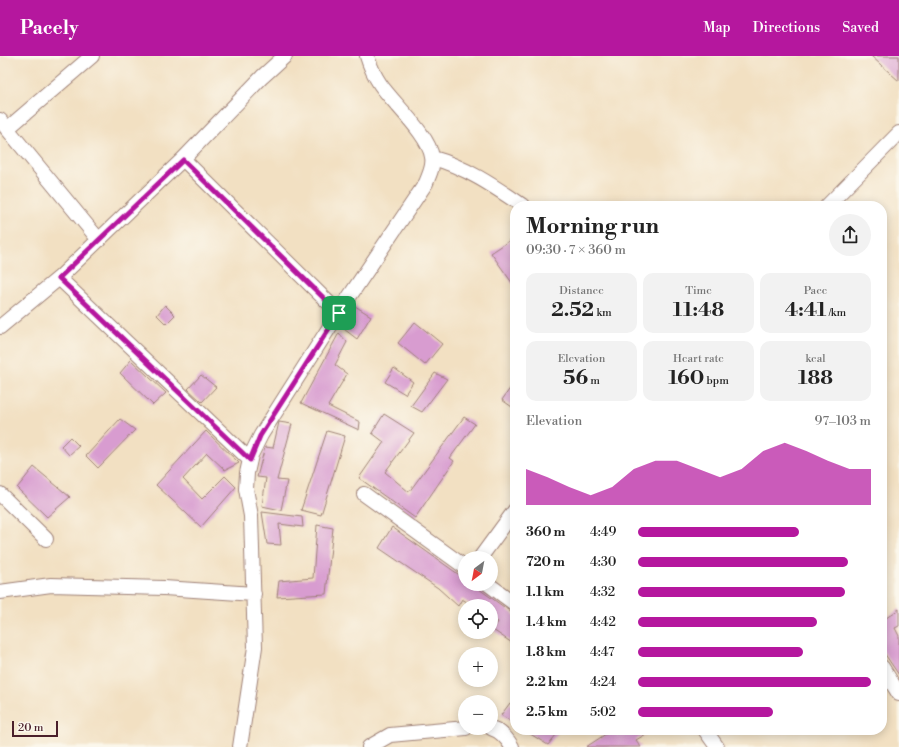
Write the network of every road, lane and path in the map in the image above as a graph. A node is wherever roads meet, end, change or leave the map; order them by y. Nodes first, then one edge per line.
1 (92, 56) edge
2 (285, 56) edge
3 (367, 56) edge
4 (4, 125) edge
5 (899, 134) edge
6 (433, 158) junction
7 (183, 160) junction
8 (516, 201) edge
9 (832, 201) edge
10 (99, 240) junction
11 (59, 278) junction
12 (339, 313) junction
13 (0, 327) edge
14 (250, 460) junction
15 (0, 494) edge
16 (364, 494) dead end
17 (510, 517) edge
18 (46, 539) dead end
19 (485, 551) edge
20 (458, 562) edge
21 (497, 591) edge
22 (0, 592) edge
23 (254, 594) junction
24 (510, 600) edge
25 (887, 675) edge
26 (899, 694) edge
27 (458, 729) edge
28 (498, 731) edge
29 (709, 735) edge
30 (240, 747) edge
31 (369, 747) edge
32 (512, 747) edge
33 (717, 747) edge

1 - 4 street
2 - 7 street
3 - 6 street
4 - 10 street
5 - 9 street
6 - 8 street
6 - 12 street
7 - 10 street
7 - 12 street
10 - 11 street
11 - 13 street
11 - 14 street
12 - 14 street
14 - 23 street
15 - 18 street
16 - 20 street
17 - 19 street
21 - 24 street
22 - 23 street
23 - 30 street
25 - 26 street
27 - 31 street
28 - 32 street
29 - 33 street

